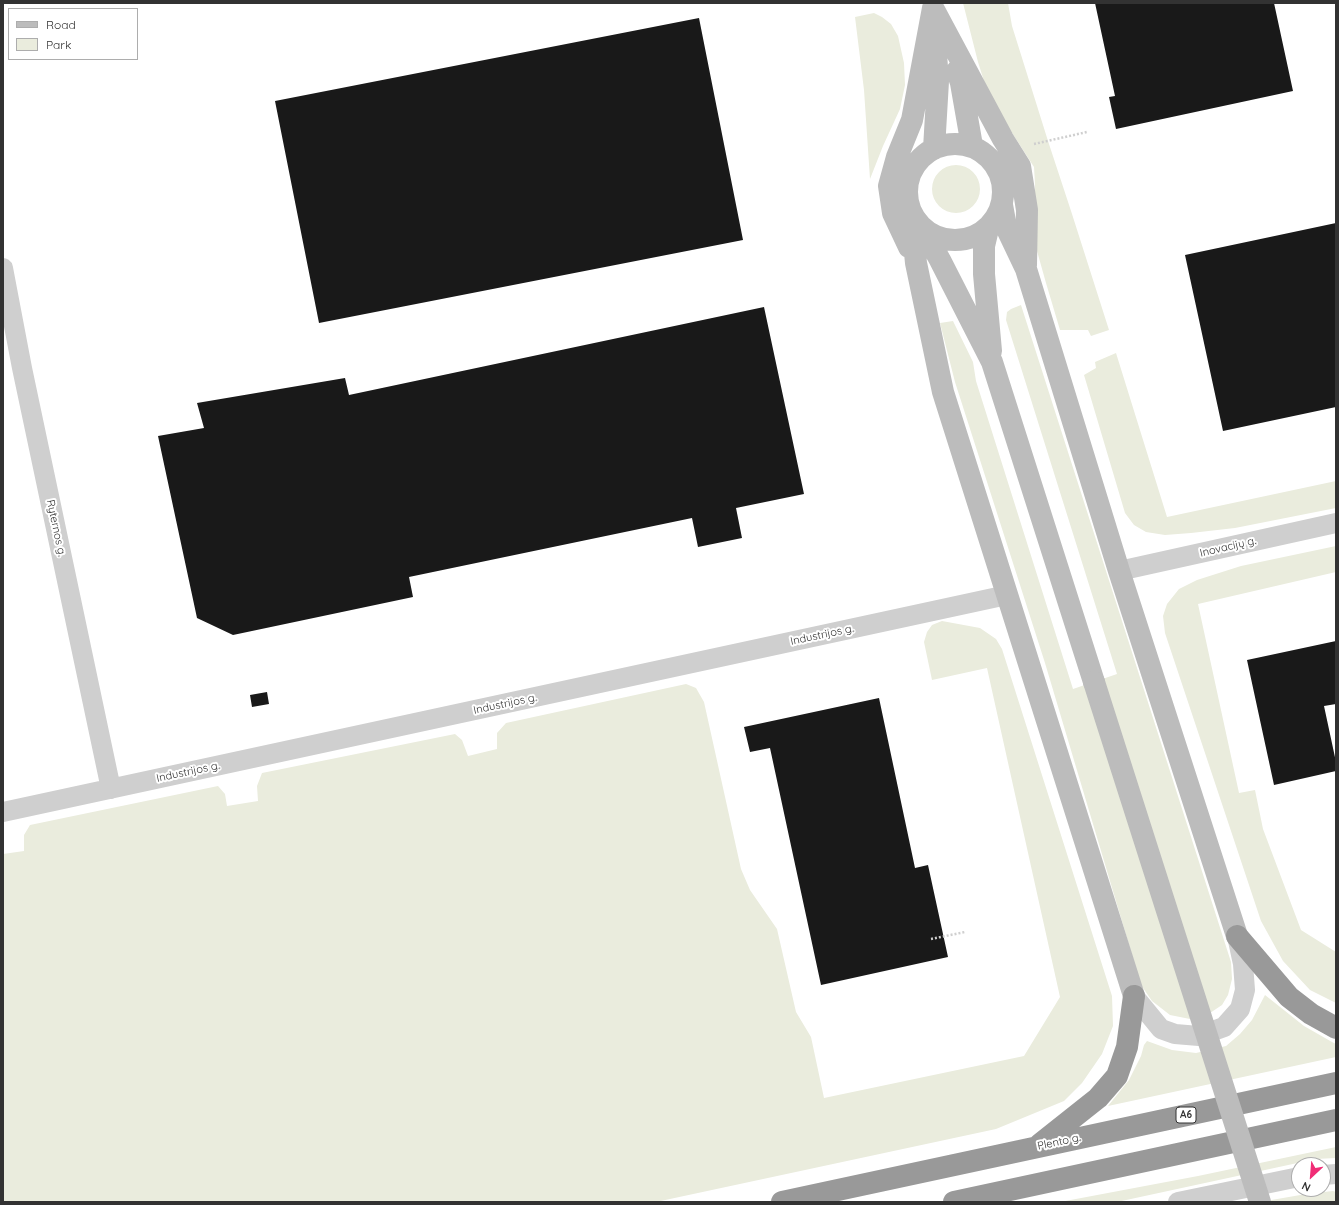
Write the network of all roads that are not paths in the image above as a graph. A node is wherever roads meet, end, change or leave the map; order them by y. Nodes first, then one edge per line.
1 (932, 5) edge
2 (972, 146) junction
3 (934, 149) junction
4 (1002, 205) junction
5 (916, 219) junction
6 (988, 229) junction
7 (916, 263) junction
8 (3, 268) edge
9 (1026, 269) junction
10 (992, 362) junction
11 (1336, 523) edge
12 (1119, 571) junction
13 (1007, 595) junction
14 (111, 789) junction
15 (3, 812) edge
16 (1237, 936) junction
17 (1134, 996) junction
18 (1336, 1028) edge
19 (1336, 1083) edge
20 (1336, 1120) edge
21 (1036, 1147) junction
22 (1291, 1179) edge
23 (782, 1202) edge
24 (954, 1202) edge
25 (1178, 1202) edge
26 (1260, 1202) edge

1 - 2 main road
1 - 3 main road
1 - 7 main road
1 - 9 main road
2 - 3 main road
2 - 4 main road
3 - 5 main road
4 - 6 main road
4 - 9 main road
5 - 6 main road
5 - 7 main road
5 - 10 main road
6 - 10 main road
7 - 13 main road
8 - 14 street, Ryternos g.
9 - 12 main road
10 - 26 main road, bridge
11 - 12 street, Inovacijų g.
12 - 16 main road
13 - 14 street, Industrijos g.
13 - 17 main road
14 - 15 street, Industrijos g.
16 - 17 street
16 - 18 highway
17 - 21 highway
19 - 21 highway, Plento g. / A6
20 - 24 highway
21 - 23 highway, Plento g. / A6
22 - 25 street

